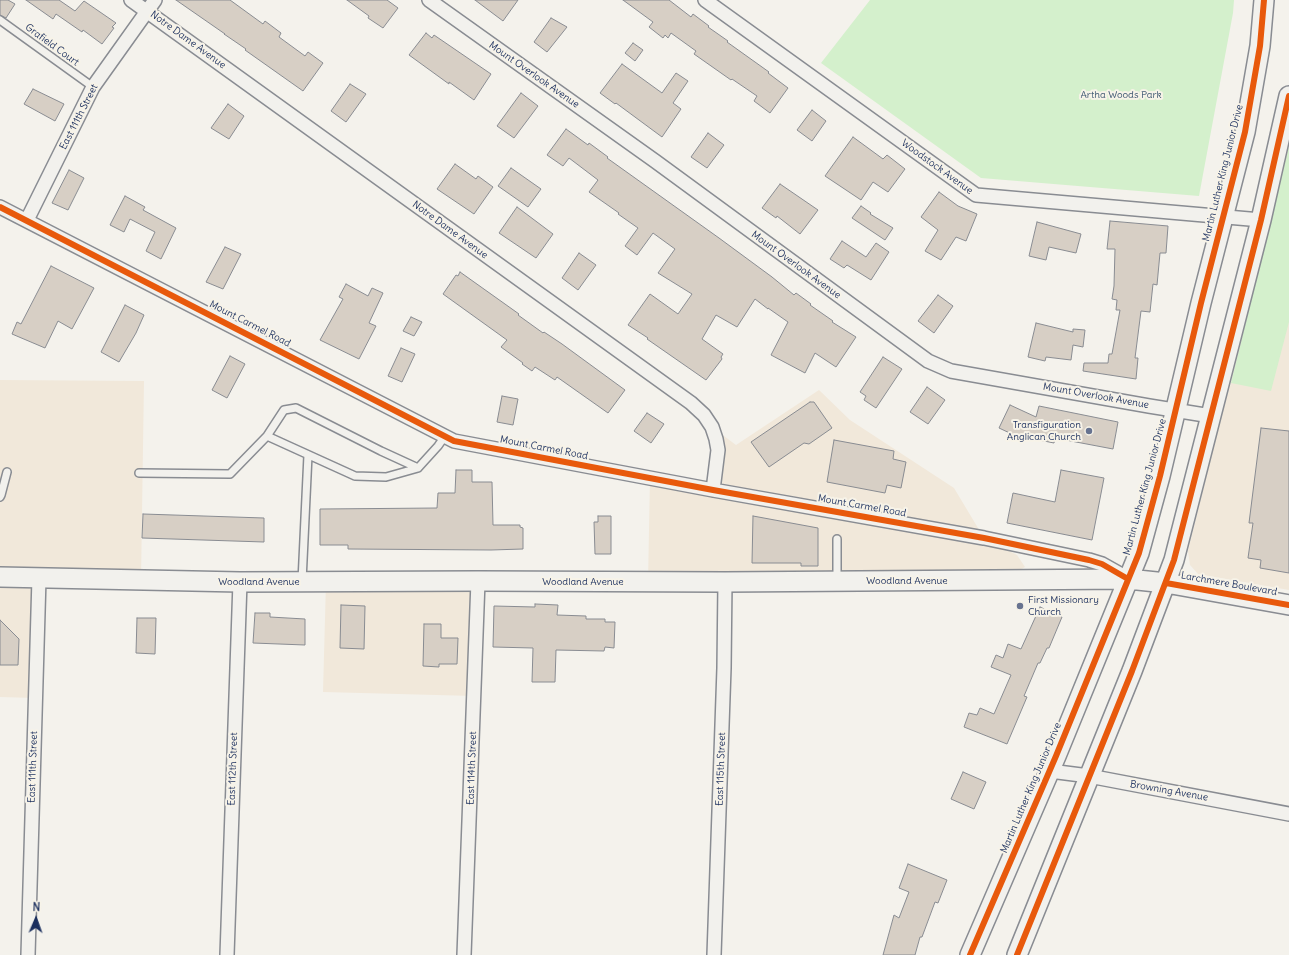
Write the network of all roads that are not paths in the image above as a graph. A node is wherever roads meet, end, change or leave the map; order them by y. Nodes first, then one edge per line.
1 (131, 0) edge
2 (155, 0) edge
3 (429, 0) edge
4 (705, 0) edge
5 (1264, 0) edge
6 (147, 11) junction
7 (0, 20) edge
8 (93, 87) junction
9 (1289, 96) edge
10 (0, 207) edge
11 (1224, 216) junction
12 (27, 220) junction
13 (1261, 220) junction
14 (1175, 410) junction
15 (1211, 416) junction
16 (267, 436) junction
17 (444, 436) junction
18 (308, 455) junction
19 (418, 468) junction
20 (7, 472) dead end
21 (139, 473) dead end
22 (713, 490) junction
23 (0, 497) edge
24 (837, 539) dead end
25 (0, 577) edge
26 (39, 578) junction
27 (1128, 579) junction
28 (478, 581) junction
29 (837, 581) junction
30 (240, 582) junction
31 (302, 582) junction
32 (725, 582) junction
33 (1166, 583) junction
34 (1289, 605) edge
35 (1050, 771) junction
36 (1089, 776) junction
37 (1289, 814) edge
38 (28, 955) edge
39 (227, 955) edge
40 (464, 955) edge
41 (714, 955) edge
42 (970, 955) edge
43 (1017, 955) edge

1 - 6 street, Notre Dame Avenue
2 - 6 street, East 111th Street
3 - 14 street, Mount Overlook Avenue
4 - 11 street, Woodstock Avenue
5 - 11 main road, Martin Luther King Junior Drive
6 - 8 street, East 111th Street
6 - 22 street, Notre Dame Avenue
7 - 8 lane, Grafield Court
8 - 12 street, East 111th Street
9 - 13 main road
10 - 12 street, Mount Carmel Road
11 - 13 street, Woodstock Avenue
11 - 14 main road, Martin Luther King Junior Drive
12 - 17 street, Mount Carmel Road
13 - 15 main road
14 - 15 street, Mount Overlook Avenue
14 - 27 main road, Martin Luther King Junior Drive
15 - 33 main road
16 - 18 lane
16 - 19 lane
16 - 21 lane
17 - 19 lane
17 - 22 street, Mount Carmel Road
18 - 19 lane
18 - 31 lane
20 - 23 lane
22 - 27 street, Mount Carmel Road
24 - 29 lane
25 - 26 main road, Woodland Avenue
26 - 30 main road, Woodland Avenue
26 - 38 street, East 111th Street
27 - 29 main road, Woodland Avenue
27 - 33 main road, Woodland Avenue
27 - 35 main road, Martin Luther King Junior Drive
28 - 31 main road, Woodland Avenue
28 - 32 main road, Woodland Avenue
28 - 40 street, East 114th Street
29 - 32 main road, Woodland Avenue
30 - 31 main road, Woodland Avenue
30 - 39 street, East 112th Street
32 - 41 street, East 115th Street
33 - 34 main road, Larchmere Boulevard
33 - 36 main road
35 - 36 street, Browning Avenue
35 - 42 main road, Martin Luther King Junior Drive
36 - 37 street, Browning Avenue
36 - 43 main road

